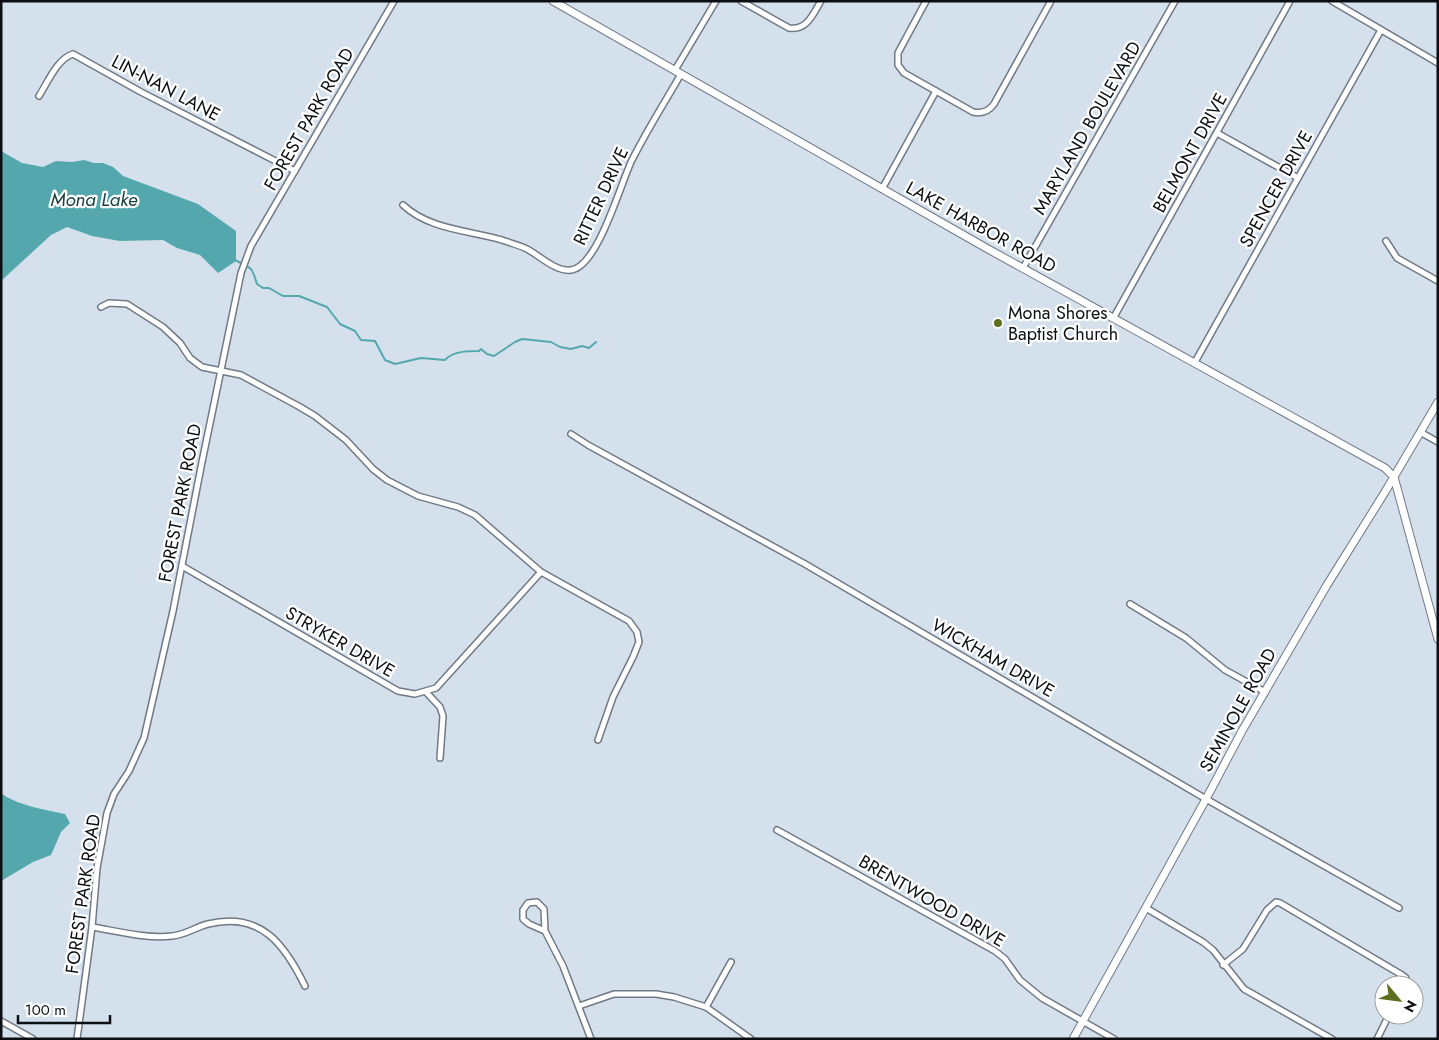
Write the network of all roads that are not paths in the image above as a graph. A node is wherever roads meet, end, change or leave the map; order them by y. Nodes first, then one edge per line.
1 (394, 1) edge
2 (553, 1) edge
3 (716, 1) edge
4 (741, 1) edge
5 (820, 1) edge
6 (926, 1) edge
7 (1051, 1) edge
8 (1175, 1) edge
9 (1290, 1) edge
10 (1336, 2) edge
11 (1381, 30) junction
12 (1438, 63) edge
13 (678, 72) junction
14 (936, 91) junction
15 (39, 96) dead end
16 (1217, 133) junction
17 (295, 171) junction
18 (1298, 178) junction
19 (882, 189) junction
20 (403, 205) dead end
21 (1386, 241) dead end
22 (1023, 268) junction
23 (1438, 281) edge
24 (101, 307) dead end
25 (1114, 317) junction
26 (1195, 362) junction
27 (222, 371) junction
28 (1438, 402) edge
29 (1420, 432) junction
30 (571, 434) dead end
31 (1438, 442) edge
32 (1394, 477) junction
33 (182, 566) junction
34 (541, 572) junction
35 (1130, 604) dead end
36 (1438, 639) edge
37 (426, 692) junction
38 (1265, 692) junction
39 (598, 740) dead end
40 (440, 758) dead end
41 (1206, 799) junction
42 (778, 830) dead end
43 (1146, 908) junction
44 (1400, 908) dead end
45 (92, 927) junction
46 (545, 932) junction
47 (731, 962) dead end
48 (1223, 964) junction
49 (1402, 975) edge
50 (305, 986) dead end
51 (579, 1006) junction
52 (706, 1007) junction
53 (1083, 1020) junction
54 (1, 1021) edge
55 (1384, 1025) edge
56 (32, 1039) edge
57 (77, 1039) edge
58 (591, 1039) edge
59 (751, 1039) edge
60 (1073, 1039) edge
61 (1114, 1039) edge
62 (1332, 1039) edge
63 (1377, 1039) edge

1 - 17 street, FOREST PARK ROAD
2 - 13 street, LAKE HARBOR ROAD
3 - 13 street
4 - 5 street
6 - 14 street
7 - 14 street
8 - 22 street, MARYLAND BOULEVARD
9 - 16 street, BELMONT DRIVE
10 - 11 street
11 - 12 street
11 - 18 street, SPENCER DRIVE
13 - 19 street, LAKE HARBOR ROAD
13 - 20 street, RITTER DRIVE
14 - 19 street
15 - 17 street, LIN-NAN LANE
16 - 18 street
16 - 25 street, BELMONT DRIVE
17 - 27 street, FOREST PARK ROAD
18 - 26 street, SPENCER DRIVE
19 - 22 street, LAKE HARBOR ROAD
21 - 23 street
22 - 25 street, LAKE HARBOR ROAD
24 - 27 street
25 - 26 street, LAKE HARBOR ROAD
26 - 32 street, LAKE HARBOR ROAD
27 - 33 street, FOREST PARK ROAD
27 - 34 street
28 - 29 street, SEMINOLE ROAD
29 - 31 street
29 - 32 street, SEMINOLE ROAD
30 - 41 street, WICKHAM DRIVE
32 - 36 street
32 - 38 street, SEMINOLE ROAD
33 - 37 street, STRYKER DRIVE
33 - 45 street, FOREST PARK ROAD
34 - 37 street
34 - 39 street
35 - 38 street
37 - 40 street
38 - 41 street, SEMINOLE ROAD
41 - 43 street, SEMINOLE ROAD
41 - 44 street, WICKHAM DRIVE
42 - 53 street, BRENTWOOD DRIVE
43 - 48 street
43 - 53 street, SEMINOLE ROAD
45 - 50 street
45 - 57 street, FOREST PARK ROAD
46 - 46 street
46 - 51 street
47 - 52 street
48 - 49 street
48 - 62 street
51 - 52 street
51 - 58 street
52 - 59 street
53 - 60 street, SEMINOLE ROAD
53 - 61 street, BRENTWOOD DRIVE
54 - 56 street
55 - 63 street

